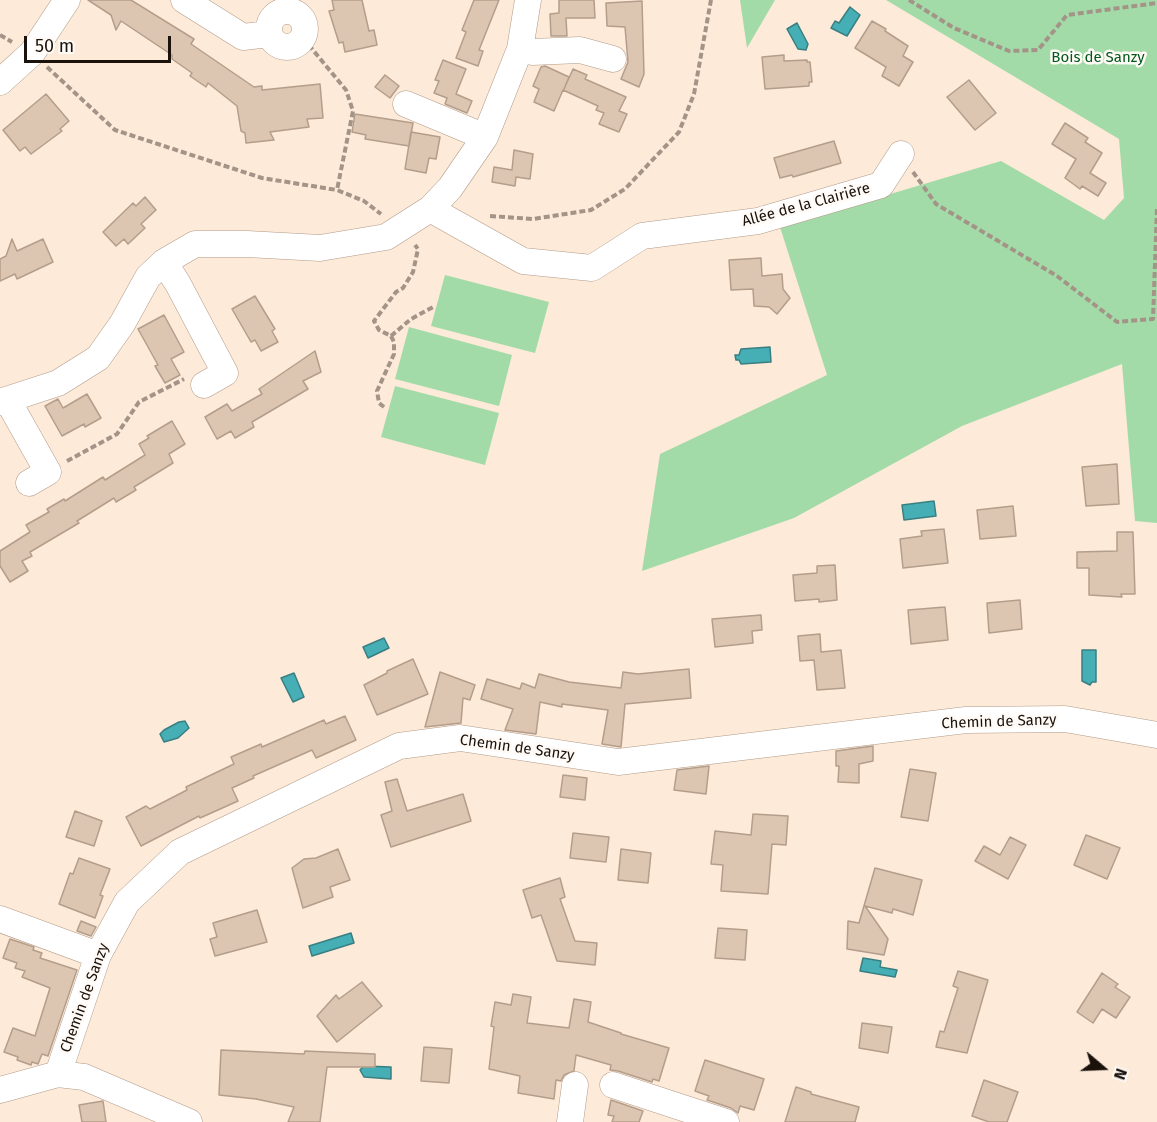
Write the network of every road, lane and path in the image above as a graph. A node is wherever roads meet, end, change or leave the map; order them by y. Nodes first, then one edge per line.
1 (67, 0) edge
2 (184, 0) edge
3 (528, 0) edge
4 (711, 0) edge
5 (909, 0) edge
6 (1157, 3) edge
7 (303, 38) joint
8 (520, 49) junction
9 (32, 53) junction
10 (613, 59) dead end
11 (0, 82) edge
12 (406, 104) dead end
13 (485, 137) junction
14 (901, 154) joint
15 (337, 190) junction
16 (1157, 207) edge
17 (430, 209) junction
18 (486, 215) dead end
19 (398, 229) junction
20 (164, 262) junction
21 (433, 307) dead end
22 (391, 336) junction
23 (204, 385) joint
24 (4, 401) edge
25 (384, 406) dead end
26 (39, 477) joint
27 (1157, 735) edge
28 (0, 919) edge
29 (98, 955) junction
30 (58, 1074) junction
31 (575, 1085) dead end
32 (613, 1085) dead end
33 (0, 1090) edge
34 (665, 1113) edge
35 (189, 1122) edge
36 (570, 1122) edge
37 (726, 1122) edge

1 - 9 street
2 - 7 street
3 - 8 street
4 - 18 path
5 - 6 path
7 - 15 path
8 - 10 street
8 - 13 street
9 - 11 street
9 - 15 path
12 - 13 street
13 - 17 street
14 - 16 path
14 - 17 street, Allée de la Clairière
15 - 19 path
17 - 19 street
19 - 20 street
19 - 22 path
20 - 23 street
20 - 24 street
21 - 22 path
22 - 25 path
23 - 26 path
24 - 26 street
27 - 29 street, Chemin de Sanzy
28 - 29 street
29 - 30 street, Chemin de Sanzy
30 - 33 street, Chemin de Sanzy
30 - 35 street
31 - 36 street
32 - 34 street
34 - 37 street

